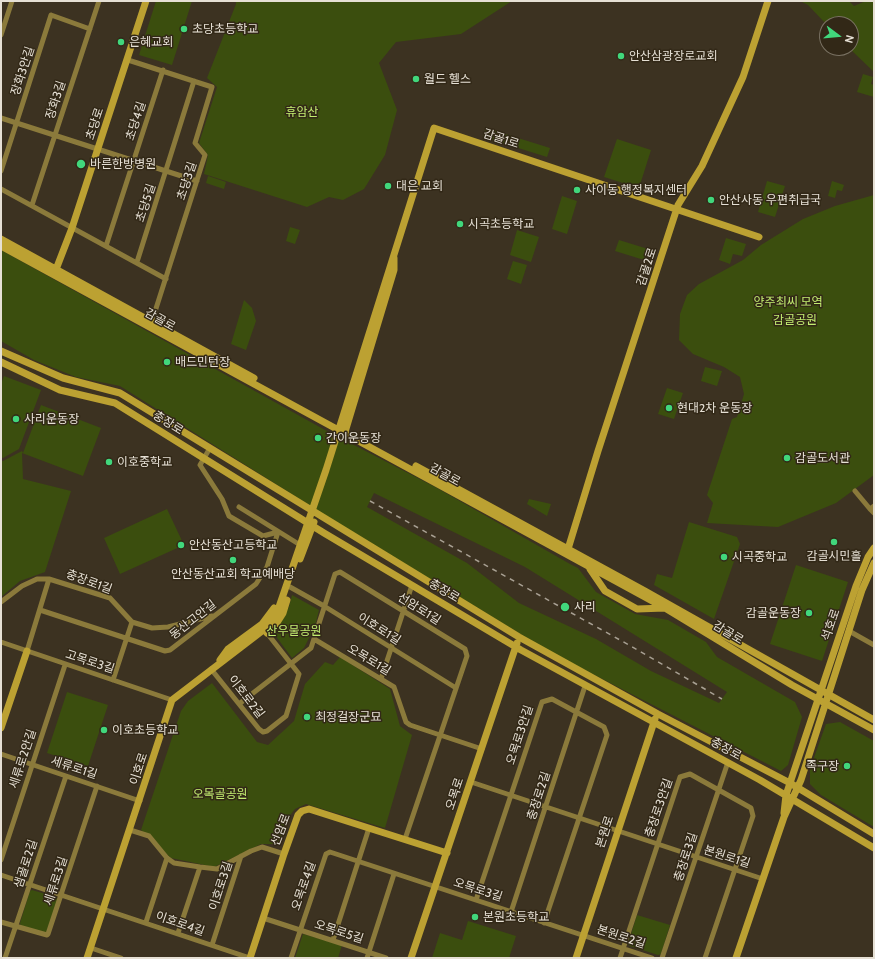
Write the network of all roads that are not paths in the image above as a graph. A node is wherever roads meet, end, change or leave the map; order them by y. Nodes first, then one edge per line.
1 (12, 1) edge
2 (99, 1) edge
3 (145, 1) edge
4 (768, 1) edge
5 (90, 29) junction
6 (1, 35) edge
7 (128, 60) junction
8 (163, 70) junction
9 (194, 81) junction
10 (1, 118) edge
11 (17, 123) junction
12 (55, 135) junction
13 (98, 150) junction
14 (134, 161) junction
15 (1, 171) edge
16 (167, 172) junction
17 (196, 181) junction
18 (1, 188) edge
19 (32, 205) junction
20 (677, 209) junction
21 (72, 228) junction
22 (759, 237) dead end
23 (1, 239) edge
24 (1, 246) edge
25 (106, 246) junction
26 (394, 251) junction
27 (137, 262) junction
28 (55, 272) junction
29 (166, 279) junction
30 (152, 321) junction
31 (1, 351) edge
32 (1, 362) edge
33 (337, 425) junction
34 (345, 430) junction
35 (210, 448) junction
36 (203, 458) junction
37 (855, 491) dead end
38 (239, 507) dead end
39 (308, 508) junction
40 (873, 509) edge
41 (316, 514) junction
42 (304, 519) junction
43 (313, 525) junction
44 (278, 532) junction
45 (297, 543) junction
46 (874, 548) edge
47 (568, 549) junction
48 (874, 563) edge
49 (589, 567) junction
50 (49, 579) junction
51 (412, 585) junction
52 (290, 587) junction
53 (1, 602) edge
54 (324, 606) junction
55 (665, 608) junction
56 (40, 610) junction
57 (404, 611) junction
58 (215, 615) junction
59 (132, 622) junction
60 (849, 631) junction
61 (267, 633) junction
62 (127, 637) junction
63 (520, 637) junction
64 (314, 638) junction
65 (1, 642) edge
66 (874, 645) edge
67 (516, 646) junction
68 (391, 648) junction
69 (27, 651) junction
70 (218, 663) junction
71 (65, 664) junction
72 (290, 664) junction
73 (211, 669) junction
74 (381, 679) junction
75 (113, 680) junction
76 (585, 686) junction
77 (456, 688) junction
78 (821, 691) junction
79 (828, 696) junction
80 (818, 699) junction
81 (172, 700) junction
82 (826, 703) junction
83 (239, 704) junction
84 (577, 712) junction
85 (658, 714) junction
86 (874, 720) edge
87 (653, 722) junction
88 (1, 728) edge
89 (874, 730) edge
90 (439, 734) junction
91 (482, 749) junction
92 (1, 754) edge
93 (728, 762) junction
94 (31, 764) junction
95 (66, 776) junction
96 (471, 782) junction
97 (790, 782) junction
98 (98, 786) junction
99 (798, 788) junction
100 (718, 790) junction
101 (786, 795) junction
102 (510, 796) junction
103 (793, 799) junction
104 (140, 801) junction
105 (545, 807) junction
106 (784, 817) junction
107 (579, 818) junction
108 (370, 828) junction
109 (130, 830) junction
110 (617, 831) junction
111 (874, 834) edge
112 (405, 839) junction
113 (658, 845) junction
114 (874, 848) edge
115 (447, 853) junction
116 (284, 854) junction
117 (241, 856) junction
118 (696, 857) junction
119 (168, 858) junction
120 (1, 860) edge
121 (358, 861) junction
122 (200, 867) junction
123 (735, 869) junction
124 (394, 874) junction
125 (1, 875) edge
126 (763, 879) junction
127 (30, 884) junction
128 (435, 887) junction
129 (62, 895) junction
130 (476, 900) junction
131 (104, 909) junction
132 (511, 912) junction
133 (263, 918) junction
134 (1, 922) edge
135 (146, 922) junction
136 (544, 923) junction
137 (15, 926) junction
138 (300, 930) junction
139 (178, 933) junction
140 (583, 935) junction
141 (332, 940) junction
142 (212, 945) junction
143 (91, 948) junction
144 (623, 949) junction
145 (369, 952) junction
146 (5, 958) edge
147 (87, 958) edge
148 (121, 958) edge
149 (250, 958) edge
150 (291, 958) edge
151 (367, 958) edge
152 (386, 958) edge
153 (411, 958) edge
154 (576, 958) edge
155 (620, 958) edge
156 (652, 958) edge
157 (662, 958) edge
158 (705, 958) edge
159 (736, 958) edge

1 - 6 street
2 - 5 street, 장화3길
3 - 7 street, 초당로
4 - 20 street, 감골2로
5 - 11 street, 장화3안길
5 - 12 street, 장화3길
7 - 8 street, 초당3길
7 - 13 street, 초당로
8 - 9 street, 초당3길
8 - 14 street, 초당4길
9 - 16 street, 초당5길
9 - 17 street, 초당3길
10 - 11 street
11 - 12 street
11 - 15 street, 장화3안길
12 - 13 street
12 - 19 street, 장화3길
13 - 14 street
13 - 21 street, 초당로
14 - 16 street
14 - 25 street, 초당4길
16 - 17 street
16 - 27 street, 초당5길
17 - 29 street, 초당3길
18 - 19 street
19 - 21 street
20 - 22 street, 감골1로
20 - 26 street, 감골1로
20 - 47 street, 감골2로
21 - 25 street
21 - 28 street, 초당로
23 - 28 street, 감골로
24 - 28 street, 감골로
25 - 27 street
26 - 33 street
26 - 34 street
26 - 70 street, 감골1로
27 - 29 street
28 - 30 street, 감골로
28 - 33 street, 감골로
29 - 30 street, 초당3길
30 - 33 street, 감골로
31 - 35 street, 충장로
32 - 36 street, 충장로
33 - 34 street, 감골로
34 - 47 street, 감골로
34 - 49 street, 감골로
35 - 36 street
35 - 39 street, 충장로
36 - 42 street, 충장로
36 - 44 street
37 - 40 street
38 - 44 street
39 - 41 street, 충장로
39 - 42 street
41 - 43 street
41 - 63 street, 충장로
42 - 43 street, 충장로
42 - 45 street
43 - 51 street, 충장로
43 - 52 street
44 - 45 street
44 - 58 street, 동산고안길
45 - 70 street
46 - 78 street, 석호로
47 - 78 street, 감골로
48 - 60 street, 석호로
49 - 55 street, 감골로
49 - 55 street
50 - 53 street, 충장로1길
50 - 56 street
50 - 59 street, 충장로1길
51 - 57 street
51 - 67 street, 충장로
52 - 54 street, 이호로1길
52 - 61 street
54 - 57 street, 선암로1길
54 - 64 street, 선암로1길
54 - 68 street, 이호로1길
55 - 80 street, 감골로
56 - 62 street, 동산고안길
56 - 69 street
57 - 68 street
57 - 77 street, 선암로1길
58 - 59 street
58 - 62 street, 동산고안길
59 - 62 street
60 - 66 street
60 - 79 street, 석호로
61 - 70 street
61 - 72 street, 이호로2길
62 - 75 street
63 - 67 street, 오목로
63 - 85 street, 충장로
64 - 72 street, 선암로1길
64 - 74 street, 오목로1길
65 - 69 street, 고목로3길
67 - 76 street, 충장로
67 - 91 street, 오목로
68 - 74 street
68 - 77 street, 이호로1길
69 - 71 street, 고목로3길
69 - 88 street
70 - 73 street
71 - 75 street, 고목로3길
71 - 94 street, 세류로2안길
72 - 83 street, 선암로1길
72 - 83 street, 이호로2길
73 - 81 street
73 - 83 street, 이호로2길
74 - 90 street, 오목로1길
75 - 81 street, 고목로3길
76 - 84 street, 충장로2길
76 - 87 street, 충장로
77 - 90 street, 선암로1길
78 - 79 street, 감골로
78 - 80 street, 석호로
79 - 82 street, 석호로
79 - 86 street, 감골로
80 - 82 street, 감골로
80 - 97 street, 석호로
81 - 104 street, 이호로
82 - 89 street, 감골로
82 - 99 street, 석호로
84 - 102 street, 오목로3안길
84 - 105 street, 충장로2길
84 - 107 street, 오목로3안길
85 - 87 street, 본원로
85 - 97 street, 충장로
87 - 93 street, 충장로
87 - 110 street, 본원로
90 - 91 street, 오목로1길
90 - 112 street, 선암로1길
91 - 96 street, 오목로
92 - 94 street, 세류로1길
93 - 100 street, 충장로3길
93 - 101 street, 충장로
94 - 95 street, 세류로1길
94 - 120 street, 세류로2안길
95 - 98 street, 세류로1길
95 - 127 street, 샘골로2길
96 - 102 street, 본원로1길
96 - 115 street, 오목로
97 - 99 street, 충장로
97 - 101 street
98 - 104 street, 세류로1길
98 - 129 street, 세류로3길
99 - 103 street
99 - 111 street, 충장로
100 - 113 street, 충장로3안길
100 - 118 street, 충장로3길
100 - 123 street, 충장로3안길
101 - 103 street, 충장로
101 - 106 street
102 - 105 street, 본원로1길
102 - 130 street, 오목로3안길
103 - 106 street
103 - 114 street, 충장로
104 - 109 street, 이호로
105 - 107 street, 본원로1길
105 - 132 street, 충장로2길
106 - 126 street
107 - 110 street, 본원로1길
107 - 136 street, 오목로3안길
108 - 112 street, 선암로
108 - 116 street, 선암로
108 - 121 street
109 - 119 street, 이호로3길
109 - 131 street, 이호로
110 - 113 street, 본원로1길
110 - 140 street, 본원로
112 - 115 street, 선암로
113 - 118 street, 본원로1길
113 - 144 street, 충장로3안길
115 - 128 street, 오목로
116 - 117 street, 이호로3길
116 - 133 street, 선암로
117 - 122 street, 이호로3길
117 - 142 street, 이호로3길
118 - 123 street, 본원로1길
118 - 157 street, 충장로3길
119 - 122 street, 이호로3길
119 - 135 street
121 - 124 street, 오목로4길
121 - 138 street, 오목로4길
121 - 141 street
122 - 139 street
123 - 126 street, 본원로1길
123 - 158 street, 충장로3안길
124 - 128 street, 오목로4길
124 - 145 street
125 - 127 street, 이호로4길
126 - 159 street
127 - 129 street, 이호로4길
127 - 137 street, 샘골로2길
128 - 130 street, 오목로3길
128 - 153 street, 오목로
129 - 131 street, 이호로4길
129 - 137 street, 세류로3길
130 - 132 street, 오목로3길
131 - 135 street, 이호로4길
131 - 143 street, 이호로
132 - 136 street, 오목로3길
133 - 138 street, 오목로5길
133 - 149 street, 선암로
134 - 137 street, 세류로3길
135 - 139 street, 이호로4길
136 - 140 street, 오목로3길
137 - 146 street, 샘골로2길
138 - 141 street, 오목로5길
138 - 150 street, 오목로4길
139 - 142 street, 이호로4길
140 - 144 street, 본원로2길
140 - 154 street, 본원로
141 - 145 street, 오목로5길
142 - 149 street, 이호로4길
143 - 147 street, 이호로
143 - 148 street
144 - 155 street, 충장로3안길
144 - 156 street, 본원로2길
145 - 151 street
145 - 152 street, 오목로5길

